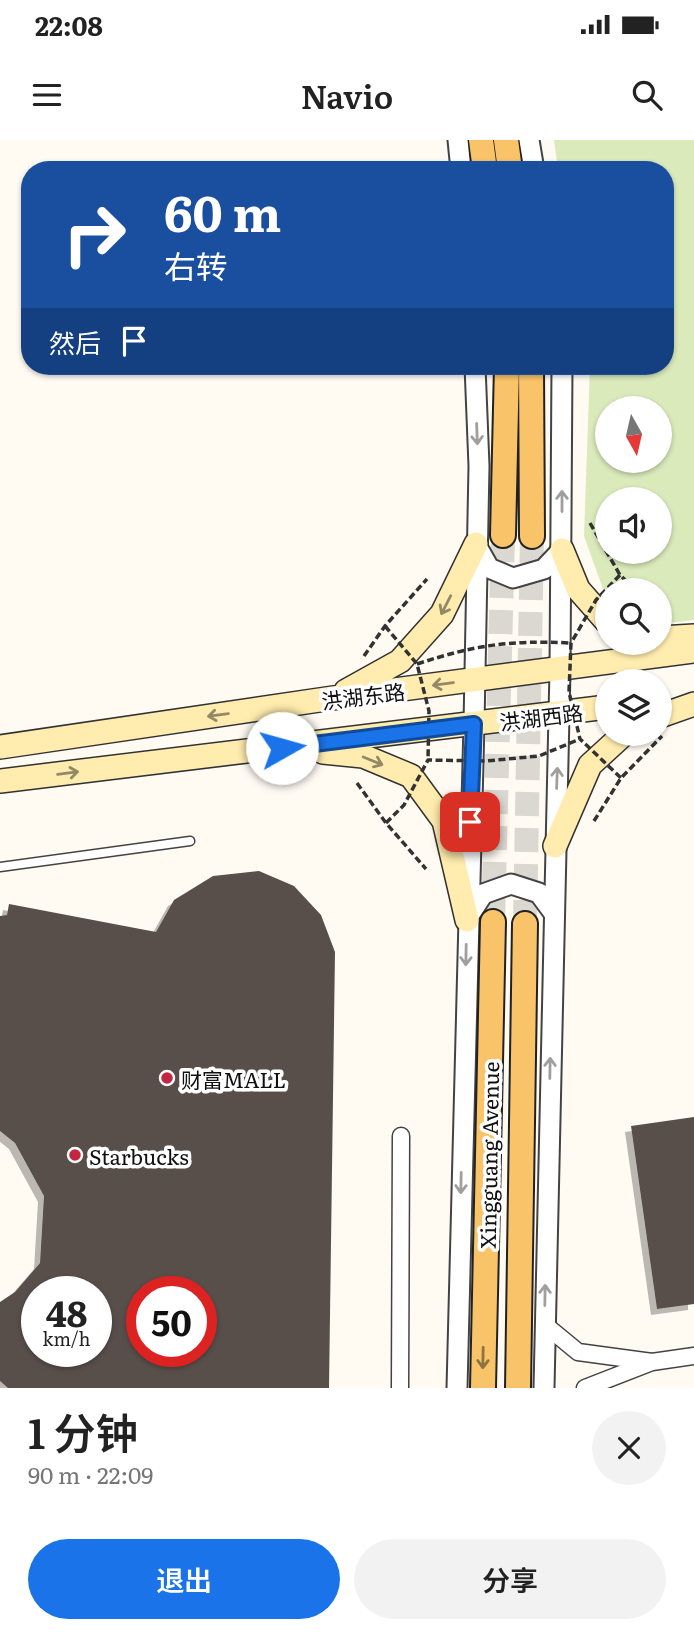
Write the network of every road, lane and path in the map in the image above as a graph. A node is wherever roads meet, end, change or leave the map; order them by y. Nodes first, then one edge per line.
1 (458, 140) edge
2 (481, 140) edge
3 (506, 140) edge
4 (529, 140) edge
5 (460, 161) edge
6 (484, 161) edge
7 (509, 161) edge
8 (532, 161) edge
9 (475, 375) edge
10 (507, 375) edge
11 (531, 375) edge
12 (562, 375) edge
13 (590, 523) dead end
14 (503, 535) tunnel mouth
15 (532, 536) tunnel mouth
16 (476, 544) junction
17 (562, 550) junction
18 (620, 575) junction
19 (623, 578) edge
20 (426, 579) dead end
21 (595, 608) edge
22 (385, 626) junction
23 (694, 636) edge
24 (672, 637) edge
25 (571, 643) junction
26 (694, 651) edge
27 (360, 662) dead end
28 (418, 664) junction
29 (560, 670) junction
30 (474, 681) junction
31 (694, 695) edge
32 (333, 698) junction
33 (672, 698) edge
34 (694, 704) edge
35 (595, 709) edge
36 (559, 714) junction
37 (672, 717) edge
38 (474, 724) junction
39 (580, 739) junction
40 (611, 746) edge
41 (645, 746) edge
42 (0, 747) edge
43 (282, 748) junction
44 (428, 760) junction
45 (621, 778) junction
46 (0, 781) edge
47 (357, 783) dead end
48 (594, 821) dead end
49 (386, 823) junction
50 (190, 841) dead end
51 (555, 846) junction
52 (0, 867) edge
53 (426, 869) dead end
54 (553, 912) junction
55 (467, 920) junction
56 (493, 922) tunnel mouth
57 (525, 924) tunnel mouth
58 (401, 1136) dead end
59 (544, 1324) junction
60 (694, 1356) edge
61 (652, 1362) junction
62 (400, 1388) edge
63 (457, 1388) edge
64 (483, 1388) edge
65 (518, 1388) edge
66 (544, 1388) edge
67 (585, 1388) edge

1 - 5 street
2 - 6 main road
3 - 7 main road
4 - 8 street
9 -> 16 street
10 - 14 main road
11 - 15 main road
17 -> 12 street
13 - 18 path
16 - 17 street
16 - 30 street
16 -> 32 main road
17 - 21 main road
17 - 29 street
18 - 19 path
18 - 25 path, bridge
20 - 22 path
22 - 27 path
22 - 28 path, bridge
23 - 24 main road
25 - 28 path, bridge
25 - 39 path, bridge
26 - 29 main road, 洪湖西路
28 - 44 path, bridge
29 - 30 main road, 洪湖东路
29 - 36 street
30 -> 32 main road, 洪湖东路
30 - 38 street
31 - 33 main road
32 -> 42 main road, 洪湖东路
34 - 37 main road
35 - 36 main road, 洪湖西路
36 - 38 main road, 洪湖西路
51 -> 36 street
38 - 43 main road, 洪湖东路
38 - 55 street
39 - 44 path, bridge
39 - 45 path, bridge
40 - 51 main road
41 - 45 path
46 -> 43 main road, 洪湖东路
43 -> 55 main road
44 - 49 path, bridge
45 - 48 path
47 - 49 path
49 - 53 path
50 - 52 lane
51 - 54 street
54 - 55 street
59 -> 54 street
55 -> 63 street
56 -> 64 main road, Xingguang Avenue
57 - 65 main road, Xingguang Avenue
58 - 62 street
59 - 61 street
59 - 66 street
60 - 61 street
61 - 67 street

